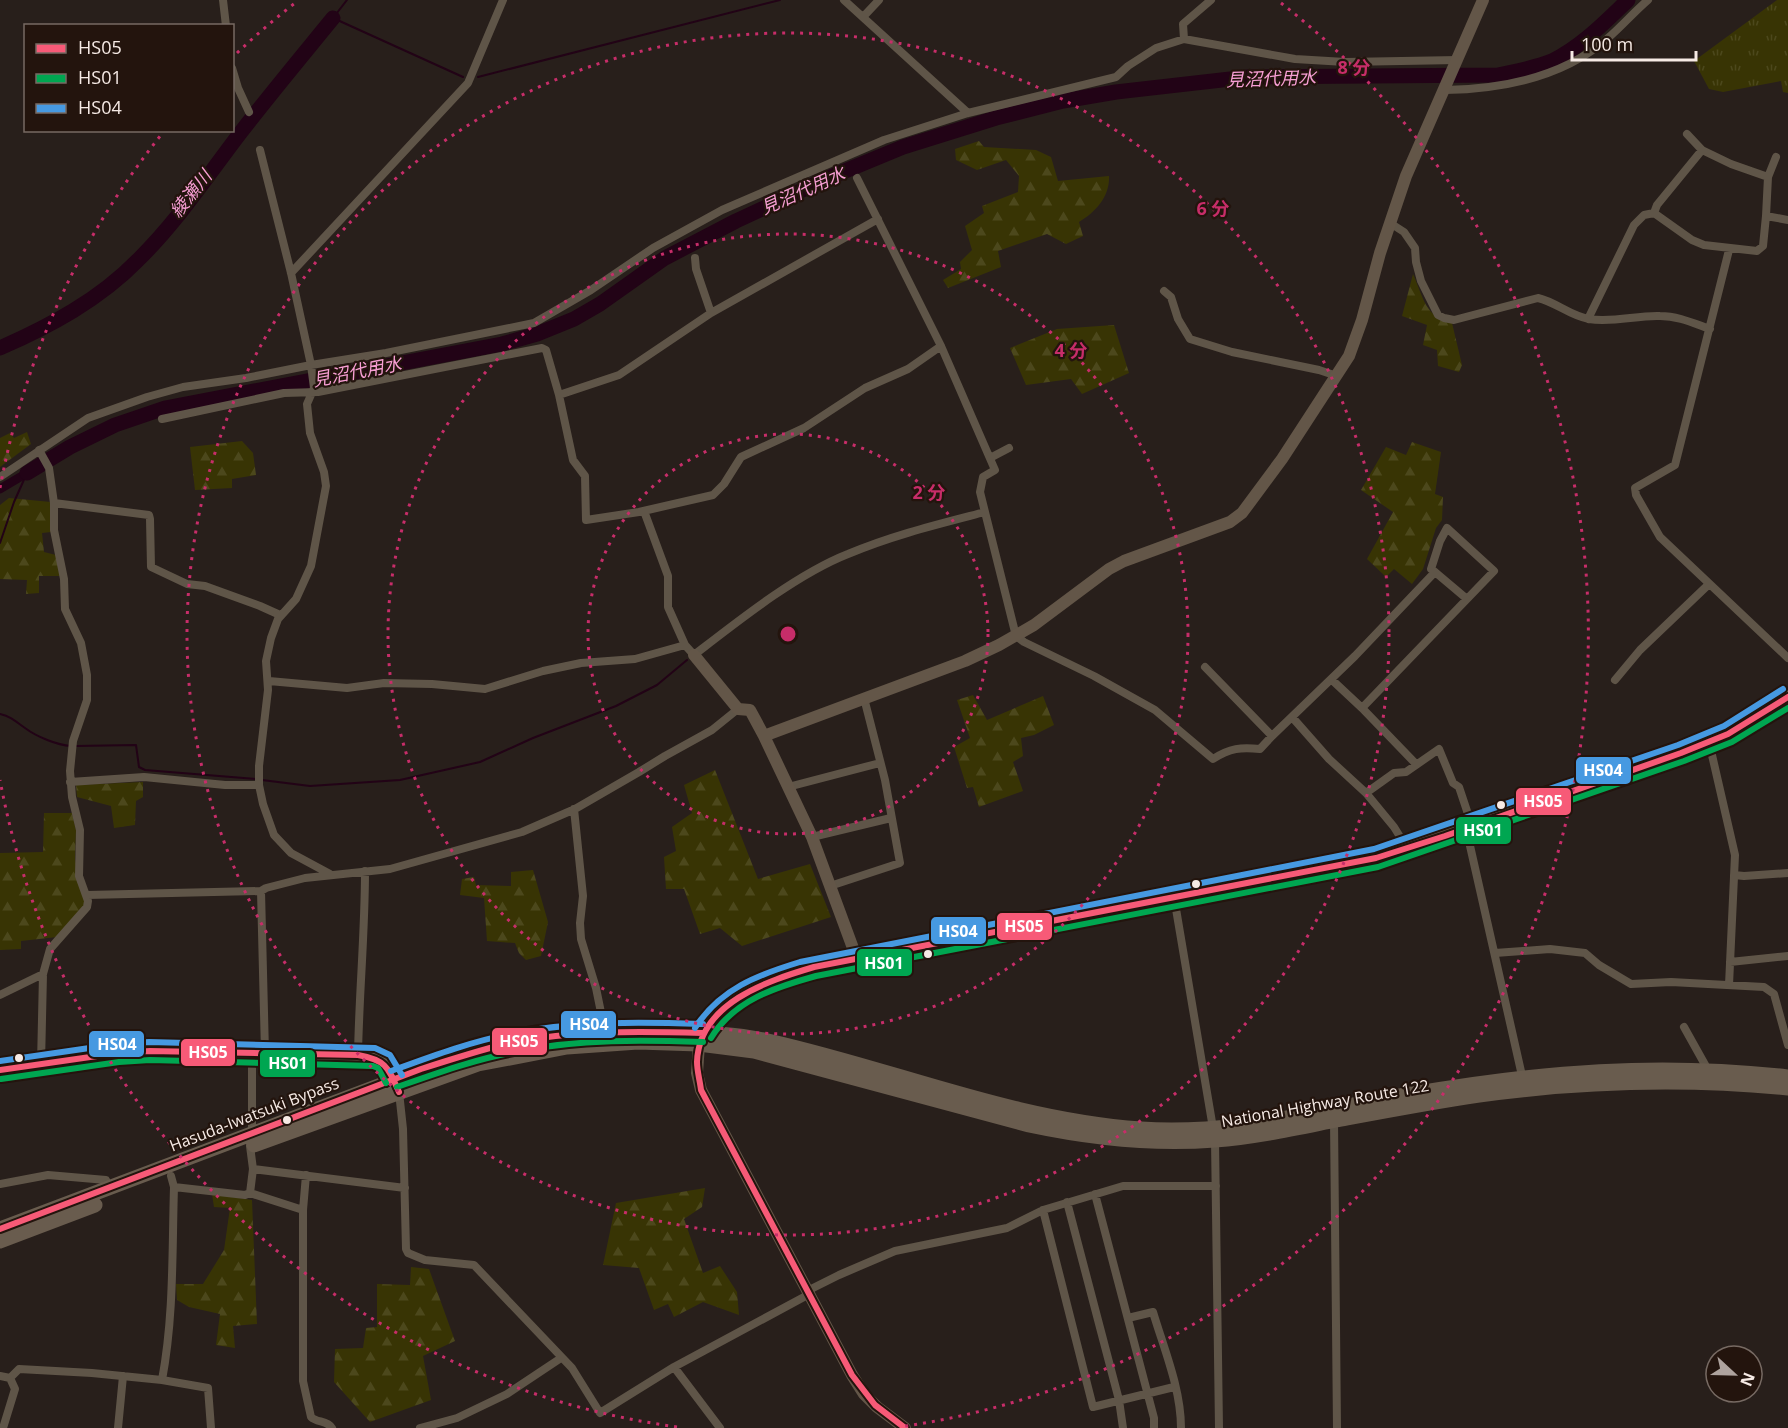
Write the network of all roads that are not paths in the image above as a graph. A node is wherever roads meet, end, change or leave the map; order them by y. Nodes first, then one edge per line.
1 (223, 0) edge
2 (503, 0) edge
3 (844, 0) edge
4 (879, 0) edge
5 (1211, 0) edge
6 (1484, 0) edge
7 (1648, 0) edge
8 (863, 17) junction
9 (226, 24) edge
10 (1184, 39) junction
11 (1457, 63) junction
12 (234, 75) edge
13 (1446, 88) junction
14 (249, 112) dead end
15 (968, 113) junction
16 (1687, 134) dead end
17 (260, 150) dead end
18 (1702, 150) junction
19 (1776, 157) dead end
20 (1768, 177) junction
21 (857, 178) dead end
22 (1654, 213) junction
23 (1766, 216) junction
24 (878, 219) junction
25 (1788, 220) edge
26 (1390, 223) junction
27 (1729, 250) junction
28 (695, 258) dead end
29 (291, 273) junction
30 (1164, 291) dead end
31 (711, 313) junction
32 (1588, 319) junction
33 (1710, 329) junction
34 (941, 346) junction
35 (311, 365) junction
36 (1337, 376) junction
37 (314, 390) junction
38 (559, 395) junction
39 (162, 419) dead end
40 (1009, 448) dead end
41 (40, 452) junction
42 (990, 458) junction
43 (0, 477) edge
44 (54, 503) junction
45 (644, 511) junction
46 (985, 512) junction
47 (1435, 572) junction
48 (1708, 585) junction
49 (1467, 599) junction
50 (280, 615) junction
51 (1016, 636) junction
52 (685, 645) junction
53 (694, 655) junction
54 (1788, 658) edge
55 (1204, 667) dead end
56 (1331, 679) junction
57 (1615, 680) dead end
58 (269, 681) junction
59 (1788, 697) edge
60 (864, 699) junction
61 (1362, 708) junction
62 (738, 709) junction
63 (1292, 717) junction
64 (764, 736) junction
65 (1272, 736) junction
66 (1708, 742) junction
67 (880, 763) junction
68 (1416, 765) junction
69 (70, 782) junction
70 (259, 785) junction
71 (788, 787) junction
72 (1366, 793) junction
73 (574, 809) junction
74 (891, 818) junction
75 (1470, 827) junction
76 (812, 837) junction
77 (1407, 848) junction
78 (365, 871) junction
79 (1788, 873) edge
80 (330, 874) junction
81 (1734, 875) junction
82 (830, 886) junction
83 (261, 891) junction
84 (87, 895) junction
85 (1174, 897) junction
86 (1495, 953) junction
87 (1788, 956) edge
88 (857, 959) junction
89 (1730, 962) junction
90 (43, 974) junction
91 (1729, 985) junction
92 (0, 995) edge
93 (1684, 1027) dead end
94 (605, 1032) junction
95 (701, 1038) junction
96 (1788, 1045) edge
97 (252, 1053) junction
98 (265, 1053) junction
99 (358, 1055) junction
100 (41, 1064) junction
101 (0, 1070) edge
102 (1708, 1070) junction
103 (1788, 1077) edge
104 (1524, 1084) junction
105 (397, 1086) junction
106 (1788, 1088) edge
107 (1334, 1120) junction
108 (1214, 1135) junction
109 (251, 1141) junction
110 (253, 1169) junction
111 (306, 1174) junction
112 (172, 1182) junction
113 (0, 1184) edge
114 (1216, 1186) junction
115 (405, 1188) junction
116 (109, 1189) junction
117 (250, 1193) junction
118 (1095, 1194) junction
119 (1067, 1202) junction
120 (303, 1210) junction
121 (1042, 1210) junction
122 (0, 1229) edge
123 (0, 1241) edge
124 (808, 1293) junction
125 (1128, 1318) junction
126 (561, 1358) junction
127 (674, 1367) junction
128 (0, 1376) edge
129 (123, 1376) junction
130 (10, 1378) junction
131 (162, 1380) junction
132 (1174, 1387) junction
133 (1147, 1394) junction
134 (1119, 1400) junction
135 (886, 1423) edge
136 (3, 1428) edge
137 (118, 1428) edge
138 (211, 1428) edge
139 (332, 1428) edge
140 (420, 1428) edge
141 (720, 1428) edge
142 (905, 1428) edge
143 (1123, 1428) edge
144 (1154, 1428) edge
145 (1181, 1428) edge
146 (1219, 1428) edge
147 (1337, 1428) edge

1 - 9 street
2 - 29 street
3 - 8 street
4 - 8 street
5 - 10 street
6 - 11 street
7 - 13 street
8 - 15 street
10 - 11 street
10 - 15 street
11 - 13 street
12 - 14 street
13 - 26 street
15 - 35 street
16 - 18 street
17 - 29 street
18 - 20 street
18 - 22 street
19 - 20 street
20 - 23 street
21 - 24 street
22 - 27 street
22 - 32 street
23 - 25 street
23 - 27 street
24 - 31 street
24 - 34 street
26 - 32 street
26 - 36 street
27 - 33 street
28 - 31 street
29 - 35 street
30 - 36 street
31 - 38 street
32 - 33 street
33 - 48 street
34 - 42 street
34 - 45 street
35 - 37 street
35 - 41 street
36 - 51 street
37 - 38 street
37 - 39 street
37 - 50 street
38 - 45 street
40 - 42 street
41 - 43 street
41 - 44 street
42 - 46 street
44 - 50 street
44 - 69 street
45 - 52 street
46 - 51 street
46 - 53 street
47 - 49 street
47 - 49 street
47 - 56 street
48 - 54 street
48 - 57 street
49 - 61 street
50 - 58 street
51 - 60 street
51 - 65 street
52 - 53 street
52 - 58 street
53 - 62 street
55 - 65 street
56 - 61 street
56 - 63 street
58 - 70 street
59 - 66 main road
60 - 64 street
60 - 67 street
61 - 68 street
62 - 64 street
62 - 73 street
63 - 65 street
63 - 72 street
64 - 71 street
66 - 75 main road
66 - 81 street
67 - 71 street
67 - 74 street
68 - 72 street
68 - 75 street
69 - 70 street
69 - 84 street
70 - 80 street
71 - 76 street
72 - 77 street
73 - 78 street
73 - 94 street
74 - 76 street
74 - 82 street
75 - 77 main road
75 - 86 street
76 - 82 street
77 - 85 main road
78 - 80 street
78 - 99 street
79 - 81 street
80 - 83 street
81 - 89 street
82 - 88 street
83 - 84 street
83 - 98 street
84 - 90 street
85 - 88 main road
85 - 108 street
86 - 91 street
86 - 104 street
87 - 89 street
88 - 95 main road
89 - 91 street
90 - 92 street
90 - 100 street
91 - 96 street
93 - 102 street
94 - 95 highway, Hasuda-Iwatsuki Bypass
94 - 105 highway, Hasuda-Iwatsuki Bypass
95 - 105 highway, Hasuda-Iwatsuki Bypass
95 - 108 highway, National Highway Route 122
95 - 124 street
97 - 98 street
97 - 100 street
97 - 109 street
98 - 99 street
99 - 105 street
100 - 101 street
102 - 103 highway, National Highway Route 122
102 - 104 highway, National Highway Route 122
104 - 106 highway, National Highway Route 122
104 - 107 highway, National Highway Route 122
104 - 108 highway, National Highway Route 122
105 - 109 highway, Hasuda-Iwatsuki Bypass
105 - 115 street
107 - 108 highway, National Highway Route 122
107 - 147 street
108 - 114 street
109 - 110 street
109 - 112 highway, Hasuda-Iwatsuki Bypass
109 - 116 highway, Hasuda-Iwatsuki Bypass
110 - 111 street
110 - 117 street
111 - 115 street
111 - 120 street
112 - 117 street
112 - 123 highway, Hasuda-Iwatsuki Bypass
112 - 131 street
113 - 116 street
114 - 118 street
114 - 146 street
115 - 126 street
116 - 122 highway, Hasuda-Iwatsuki Bypass
117 - 120 street
118 - 119 street
118 - 125 street
119 - 121 street
119 - 134 street
120 - 139 street
121 - 124 street
121 - 134 street
124 - 127 street
124 - 135 street
125 - 132 street
125 - 133 street
126 - 127 street
126 - 140 street
127 - 141 street
128 - 130 street
129 - 130 street
129 - 131 street
129 - 137 street
130 - 136 street
131 - 138 street
132 - 133 street
132 - 145 street
133 - 134 street
133 - 144 street
134 - 143 street
135 - 142 street

